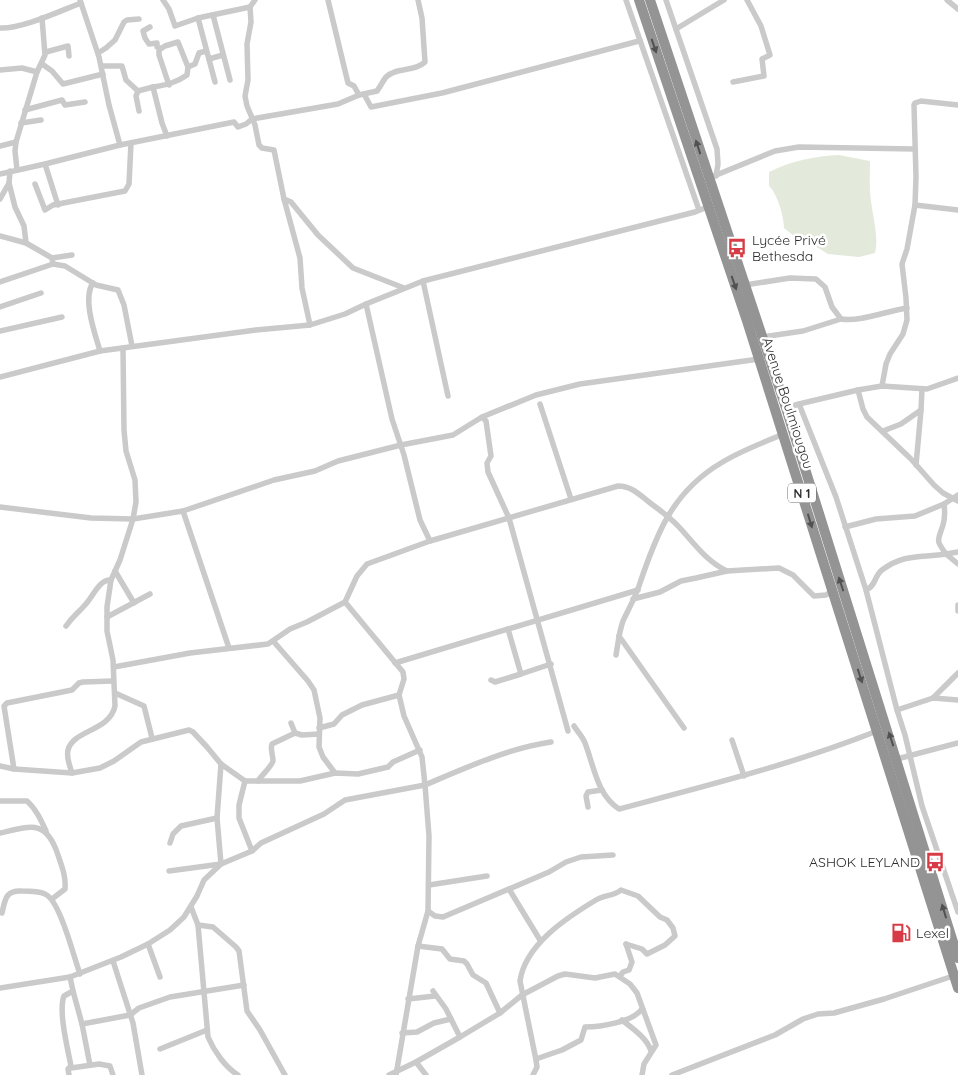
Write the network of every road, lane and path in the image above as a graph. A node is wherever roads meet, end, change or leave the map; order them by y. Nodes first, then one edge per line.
1 (162, 0) edge
2 (255, 0) edge
3 (328, 0) edge
4 (418, 0) edge
5 (626, 0) edge
6 (639, 0) edge
7 (650, 0) edge
8 (666, 0) edge
9 (724, 0) edge
10 (747, 0) edge
11 (81, 2) edge
12 (952, 2) edge
13 (250, 6) junction
14 (958, 8) edge
15 (213, 15) junction
16 (42, 18) junction
17 (198, 18) junction
18 (139, 19) dead end
19 (150, 27) dead end
20 (0, 28) edge
21 (676, 29) junction
22 (639, 41) junction
23 (160, 48) junction
24 (206, 51) junction
25 (46, 52) junction
26 (98, 53) junction
27 (224, 55) junction
28 (69, 56) dead end
29 (209, 59) junction
30 (42, 64) junction
31 (102, 66) junction
32 (188, 67) junction
33 (0, 70) edge
34 (37, 72) junction
35 (103, 74) junction
36 (230, 80) dead end
37 (215, 82) dead end
38 (733, 82) dead end
39 (169, 85) junction
40 (153, 87) junction
41 (138, 91) junction
42 (362, 94) junction
43 (84, 102) dead end
44 (958, 105) edge
45 (25, 110) junction
46 (139, 111) dead end
47 (252, 119) junction
48 (41, 120) dead end
49 (21, 123) junction
50 (167, 136) junction
51 (16, 142) junction
52 (131, 143) junction
53 (120, 145) junction
54 (0, 146) edge
55 (916, 149) junction
56 (45, 164) junction
57 (13, 170) junction
58 (0, 174) edge
59 (712, 177) junction
60 (9, 182) junction
61 (35, 184) dead end
62 (0, 199) edge
63 (284, 199) junction
64 (58, 205) junction
65 (915, 206) junction
66 (708, 207) junction
67 (958, 210) edge
68 (0, 236) edge
69 (26, 244) junction
70 (72, 254) dead end
71 (52, 261) junction
72 (423, 281) junction
73 (0, 282) edge
74 (93, 283) junction
75 (745, 285) junction
76 (404, 288) junction
77 (41, 293) dead end
78 (366, 304) junction
79 (0, 307) edge
80 (907, 308) junction
81 (62, 317) dead end
82 (841, 319) junction
83 (310, 325) junction
84 (0, 331) edge
85 (762, 337) junction
86 (132, 346) junction
87 (122, 348) junction
88 (100, 351) junction
89 (759, 358) junction
90 (0, 377) edge
91 (958, 378) edge
92 (882, 386) junction
93 (922, 389) junction
94 (858, 390) junction
95 (448, 396) dead end
96 (540, 404) dead end
97 (799, 404) junction
98 (786, 408) junction
99 (921, 410) junction
100 (482, 417) junction
101 (883, 431) junction
102 (783, 434) junction
103 (401, 446) junction
104 (916, 465) junction
105 (957, 498) edge
106 (571, 499) junction
107 (944, 504) junction
108 (0, 507) edge
109 (183, 511) junction
110 (668, 516) junction
111 (509, 518) junction
112 (133, 519) junction
113 (845, 527) junction
114 (430, 541) junction
115 (958, 552) edge
116 (946, 554) junction
117 (958, 564) edge
118 (115, 571) junction
119 (727, 571) junction
120 (111, 580) junction
121 (638, 590) junction
122 (866, 590) junction
123 (832, 591) junction
124 (150, 594) dead end
125 (633, 599) junction
126 (345, 602) junction
127 (134, 603) junction
128 (958, 605) edge
129 (958, 611) edge
130 (107, 616) junction
131 (538, 620) junction
132 (66, 626) dead end
133 (508, 629) junction
134 (619, 636) junction
135 (274, 642) junction
136 (229, 648) junction
137 (616, 655) dead end
138 (395, 663) junction
139 (551, 664) junction
140 (114, 667) junction
141 (958, 673) edge
142 (521, 674) junction
143 (491, 680) dead end
144 (113, 681) junction
145 (115, 693) junction
146 (399, 695) junction
147 (933, 698) junction
148 (958, 700) edge
149 (897, 710) junction
150 (291, 723) dead end
151 (574, 726) dead end
152 (684, 728) dead end
153 (319, 731) junction
154 (568, 731) dead end
155 (877, 731) junction
156 (295, 733) junction
157 (152, 738) junction
158 (732, 740) dead end
159 (552, 742) dead end
160 (958, 743) edge
161 (420, 750) junction
162 (911, 756) junction
163 (897, 759) junction
164 (221, 764) junction
165 (0, 766) edge
166 (14, 769) junction
167 (72, 773) junction
168 (335, 773) junction
169 (744, 776) junction
170 (245, 781) junction
171 (258, 781) junction
172 (426, 785) junction
173 (602, 790) junction
174 (0, 801) edge
175 (588, 807) dead end
176 (218, 818) junction
177 (46, 831) junction
178 (0, 833) edge
179 (170, 844) dead end
180 (252, 851) junction
181 (613, 855) dead end
182 (221, 864) junction
183 (170, 871) dead end
184 (487, 876) dead end
185 (429, 884) junction
186 (509, 889) junction
187 (52, 899) junction
188 (191, 907) junction
189 (428, 911) junction
190 (0, 912) edge
191 (958, 912) edge
192 (198, 925) junction
193 (540, 940) junction
194 (148, 944) junction
195 (418, 946) junction
196 (958, 958) edge
197 (113, 961) junction
198 (80, 974) junction
199 (956, 975) edge
200 (620, 976) junction
201 (70, 977) junction
202 (160, 977) dead end
203 (244, 985) junction
204 (0, 988) edge
205 (958, 988) edge
206 (73, 991) junction
207 (204, 992) junction
208 (522, 995) junction
209 (408, 999) junction
210 (642, 1009) junction
211 (500, 1012) junction
212 (130, 1015) junction
213 (451, 1019) junction
214 (622, 1020) junction
215 (82, 1024) junction
216 (207, 1030) junction
217 (402, 1034) junction
218 (460, 1037) junction
219 (160, 1049) dead end
220 (651, 1051) junction
221 (536, 1059) junction
222 (416, 1062) junction
223 (90, 1065) junction
224 (71, 1068) junction
225 (396, 1074) edge
226 (69, 1075) edge
227 (114, 1075) edge
228 (142, 1075) edge
229 (238, 1075) edge
230 (285, 1075) edge
231 (389, 1075) edge
232 (426, 1075) edge
233 (533, 1075) edge
234 (642, 1075) edge
235 (672, 1075) edge

1 - 17 street
2 - 13 street
3 - 42 street
4 - 42 street
5 - 22 street
6 -> 66 highway, Avenue Boulmiougou / N 1
59 -> 7 highway, Avenue Boulmiougou / N 1
8 - 21 street
9 - 21 street
10 - 38 street
11 - 16 street
11 - 26 street
12 - 14 street
13 - 15 street
13 - 47 street
15 - 17 street
15 - 27 street
16 - 20 street
16 - 25 street
17 - 24 street
18 - 26 street
19 - 23 street
21 - 59 street
22 - 42 street
22 - 66 street
23 - 32 street
23 - 39 street
24 - 29 street
24 - 32 street
25 - 28 street
25 - 30 street
26 - 31 street
27 - 29 street
27 - 36 street
29 - 37 street
30 - 34 street
30 - 35 street
31 - 35 street
31 - 41 street
32 - 39 street
33 - 34 street
34 - 45 street
35 - 53 street
39 - 40 street
40 - 41 street
40 - 50 street
41 - 46 street
42 - 47 street
43 - 45 street
44 - 55 street
45 - 49 street
47 - 50 street
47 - 63 street
48 - 49 street
49 - 51 street
50 - 52 street
51 - 54 street
51 - 57 street
52 - 53 street
52 - 64 street
53 - 56 street
55 - 59 street
55 - 65 street
56 - 57 street
56 - 64 street
57 - 58 street
57 - 60 street
59 - 66 highway, Avenue Boulmiougou / N 1
60 - 62 street
60 - 69 street
61 - 64 street
63 - 76 street
63 - 83 street
65 - 67 street
65 - 80 street
66 - 72 street
66 - 75 highway, Avenue Boulmiougou / N 1
66 -> 89 highway, Avenue Boulmiougou / N 1
68 - 69 street
69 - 71 street
70 - 71 street
71 - 73 street
71 - 74 street
72 - 76 street
72 - 95 street
74 - 86 street
74 - 88 street
75 - 82 street
75 - 85 highway, Avenue Boulmiougou / N 1
76 - 78 street
77 - 79 street
78 - 83 street
78 - 103 street
80 - 82 street
80 - 92 street
81 - 84 street
82 - 85 street
83 - 86 street
85 - 98 highway, Avenue Boulmiougou / N 1
86 - 87 street
87 - 88 street
87 - 112 street
88 - 90 street
89 - 100 street
89 - 102 highway, Avenue Boulmiougou / N 1
91 - 93 street
92 - 93 street
92 - 94 street
93 - 99 street
94 - 97 street
94 - 101 street
96 - 106 street
97 - 98 street
97 - 113 street
163 -> 98 highway, Avenue Boulmiougou / N 1
99 - 101 street
99 - 104 street
100 - 103 street
100 - 111 street
101 - 104 street
102 - 110 street
102 -> 123 highway, Avenue Boulmiougou / N 1
103 - 109 street
103 - 114 street
104 - 105 street
105 - 107 street
106 - 110 street
106 - 111 street
107 - 113 street
107 - 116 street
108 - 112 street
109 - 112 street
109 - 136 street
110 - 119 street
110 - 121 street
111 - 114 street
111 - 131 street
112 - 118 street
113 - 122 street
114 - 126 street
115 - 116 street
116 - 117 street
116 - 122 street
118 - 120 street
118 - 127 street
119 - 123 street
119 - 125 street
120 - 130 street
120 - 132 street
121 - 125 street
121 - 131 street
122 - 149 street
123 -> 155 highway, Avenue Boulmiougou / N 1
124 - 127 street
125 - 134 street
126 - 135 street
126 - 138 street
127 - 130 street
128 - 129 street
130 - 140 street
131 - 133 street
131 - 139 street
133 - 138 street
133 - 142 street
134 - 137 street
134 - 152 street
135 - 136 street
135 - 153 street
136 - 140 street
138 - 146 street
139 - 142 street
139 - 154 street
140 - 144 street
141 - 147 street
142 - 143 street
144 - 145 street
144 - 166 street
145 - 157 street
145 - 167 street
146 - 153 street
146 - 161 street
147 - 148 street
147 - 149 street
149 - 162 street
150 - 156 street
151 - 173 street
153 - 156 street
153 - 168 street
155 - 169 street
155 - 199 highway, Avenue Boulmiougou / N 1
156 - 171 street
157 - 164 street
157 - 167 street
158 - 169 street
159 - 172 street
160 - 162 street
161 - 168 street
161 - 172 street
162 - 163 street
162 - 191 street
196 -> 163 highway, Avenue Boulmiougou / N 1
164 - 170 street
164 - 176 street
165 - 166 street
166 - 167 street
168 - 171 street
169 - 173 street
170 - 171 street
170 - 180 street
172 - 180 street
172 - 185 street
173 - 175 street
174 - 177 street
176 - 179 street
176 - 182 street
177 - 178 street
177 - 187 street
180 - 182 street
181 - 186 street
182 - 183 street
182 - 188 street
184 - 185 street
185 - 189 street
186 - 189 street
186 - 193 street
187 - 190 street
187 - 198 street
188 - 192 street
188 - 194 street
189 - 195 street
192 - 203 street
192 - 207 street
193 - 200 street
193 - 208 street
194 - 197 street
194 - 202 street
195 - 209 street
195 - 211 street
197 - 198 street
197 - 212 street
198 - 201 street
199 - 205 highway, Avenue Boulmiougou / N 1
199 - 235 street
200 - 208 street
200 - 210 street
201 - 204 street
201 - 206 street
203 - 207 street
203 - 230 street
206 - 215 street
206 - 224 street
207 - 212 street
207 - 216 street
208 - 211 street
208 - 221 street
209 - 213 street
209 - 217 street
210 - 214 street
210 - 220 street
211 - 218 street
212 - 215 street
212 - 228 street
213 - 217 street
213 - 218 street
214 - 220 street
214 - 221 street
215 - 223 street
216 - 219 street
216 - 229 street
217 - 225 street
218 - 222 street
220 - 234 street
221 - 233 street
222 - 225 street
222 - 232 street
223 - 224 street
223 - 227 street
224 - 226 street
225 - 231 street

